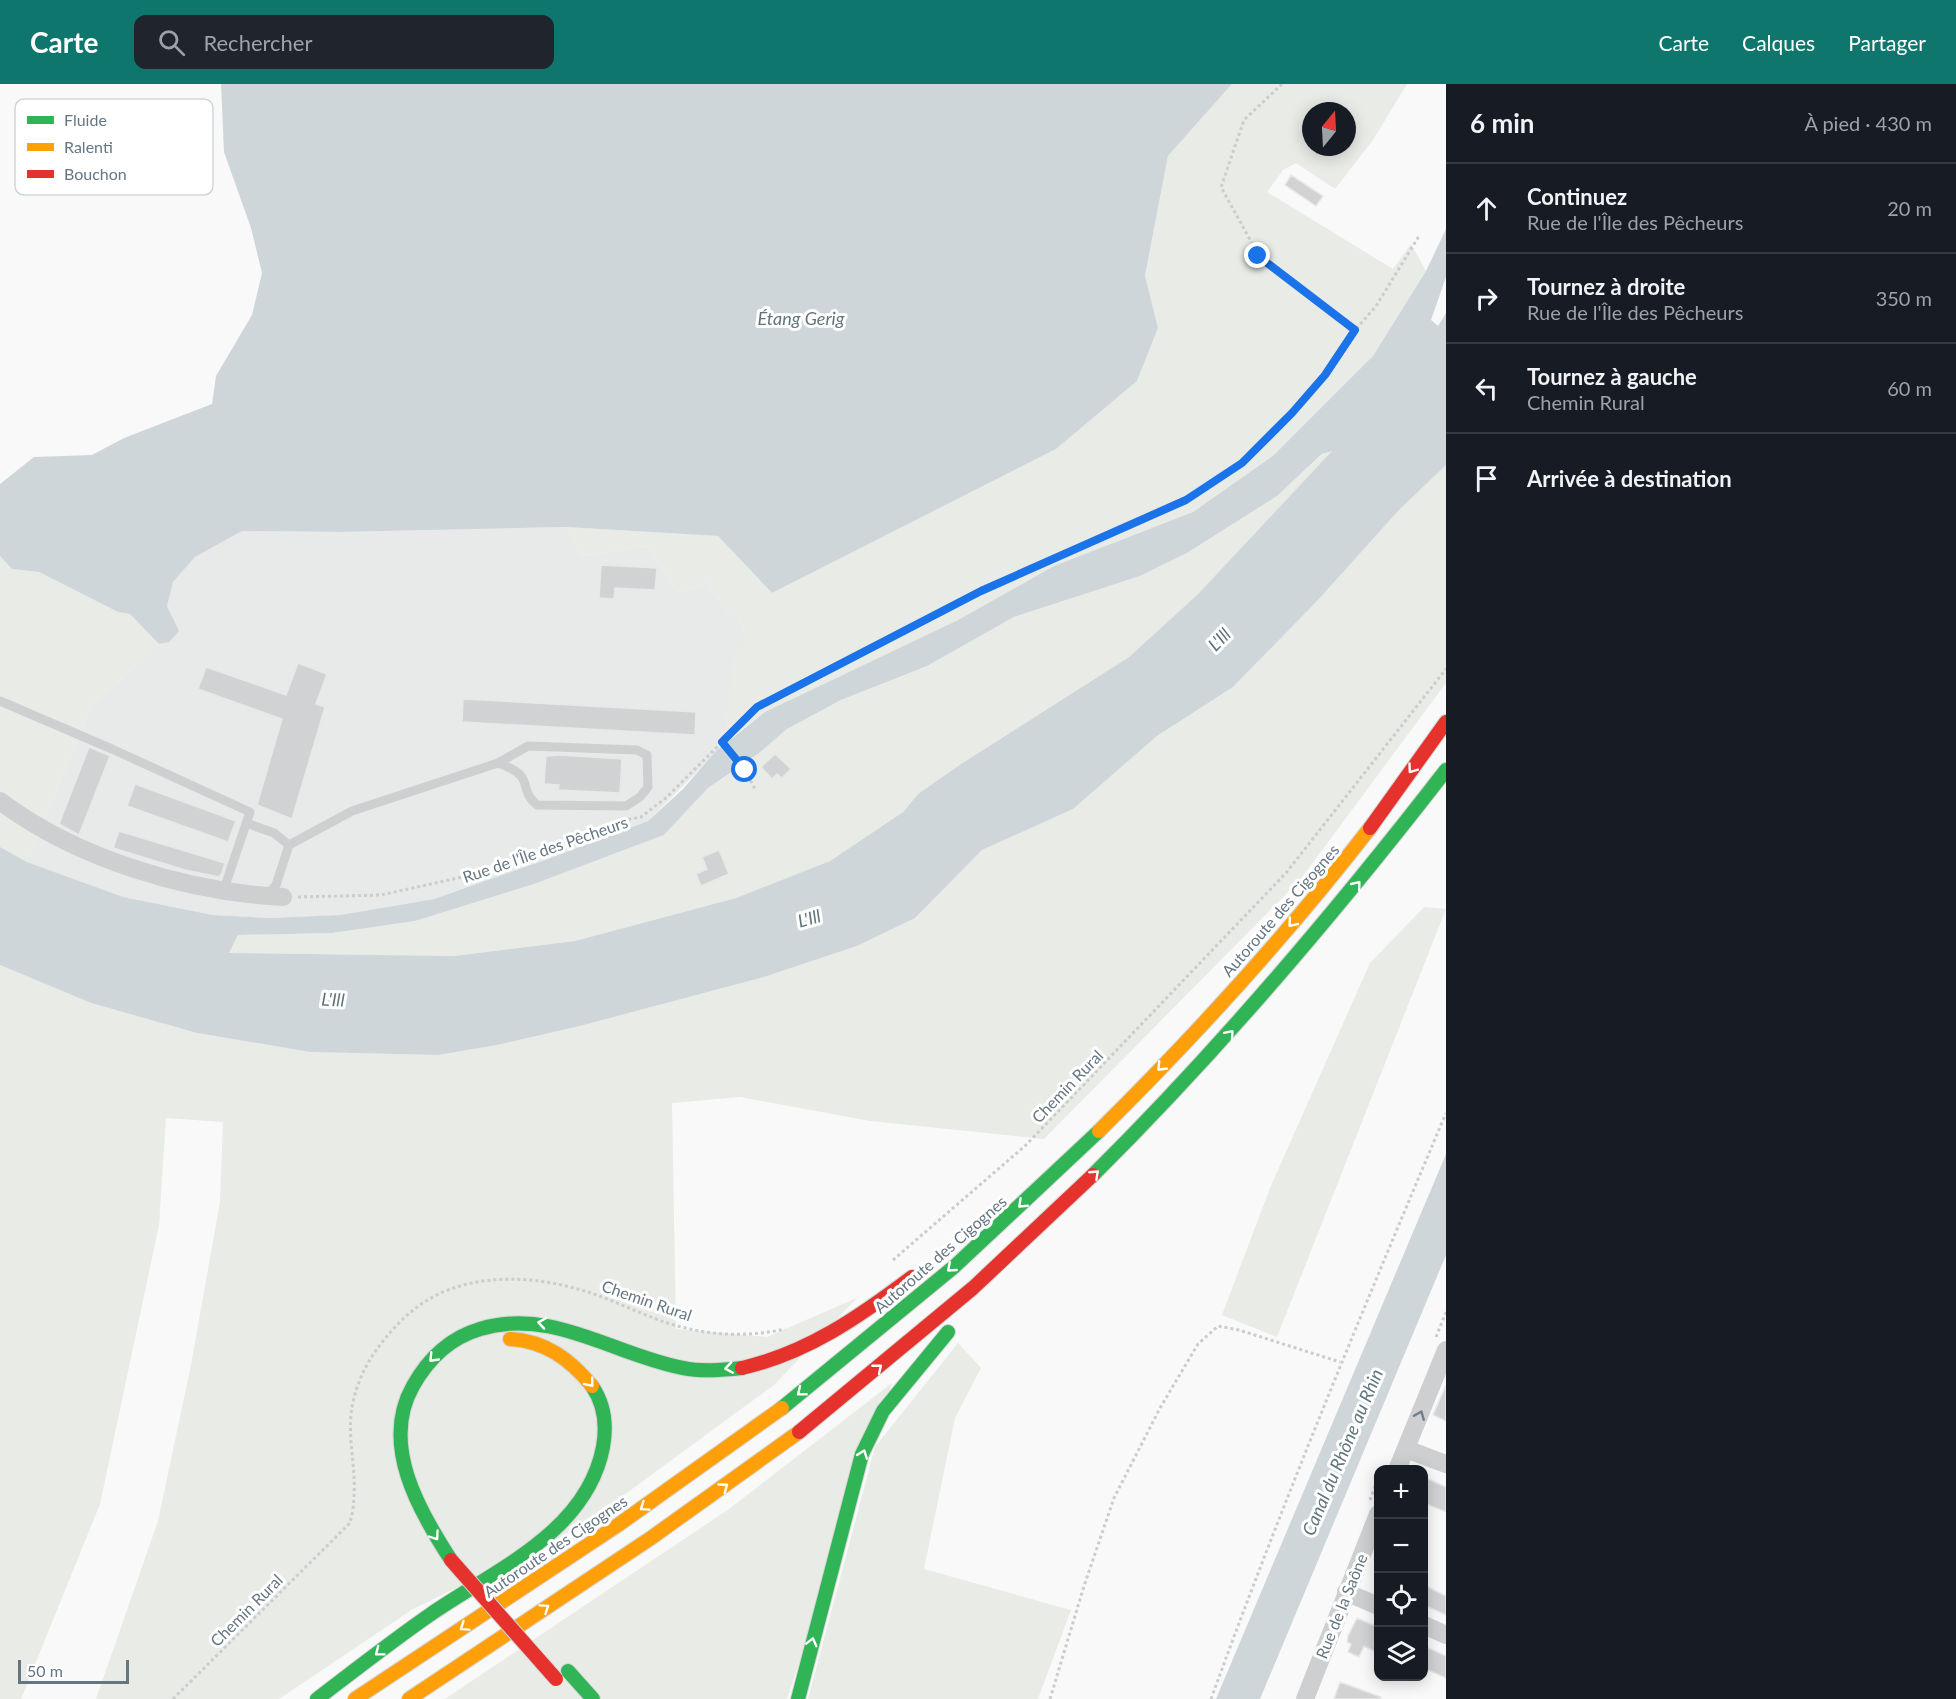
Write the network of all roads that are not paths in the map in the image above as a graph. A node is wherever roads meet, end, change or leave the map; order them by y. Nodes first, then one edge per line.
1 (0, 701) edge
2 (1446, 722) edge
3 (498, 763) junction
4 (1446, 770) edge
5 (0, 801) edge
6 (246, 823) junction
7 (289, 845) junction
8 (223, 892) junction
9 (274, 896) joint
10 (995, 1229) junction
11 (960, 1239) dead end
12 (923, 1268) dead end
13 (959, 1299) junction
14 (1446, 1350) edge
15 (464, 1352) dead end
16 (1406, 1449) junction
17 (1446, 1464) edge
18 (1399, 1465) edge
19 (420, 1468) dead end
20 (1376, 1519) edge
21 (457, 1556) junction
22 (1346, 1592) junction
23 (1374, 1604) edge
24 (1428, 1627) edge
25 (1446, 1635) edge
26 (317, 1699) edge
27 (355, 1699) edge
28 (409, 1699) edge
29 (574, 1699) edge
30 (593, 1699) edge
31 (798, 1699) edge
32 (1305, 1699) edge

1 - 6 lane
2 -> 10 highway, Autoroute des Cigognes
3 - 3 lane
3 - 7 lane
13 -> 4 highway
5 - 8 street
6 - 7 lane
6 - 8 lane
7 - 9 lane
8 - 9 street
10 - 11 highway
10 -> 27 highway, Autoroute des Cigognes
12 -> 21 highway
28 -> 13 highway
31 -> 13 highway
16 -> 14 street
15 -> 26 highway
16 - 17 street
16 - 18 street
19 - 21 highway
20 - 22 street, Rue de la Saône
21 - 29 highway, bridge
21 - 30 highway
22 - 23 street
22 - 32 street, Rue de la Saône
24 - 25 street

